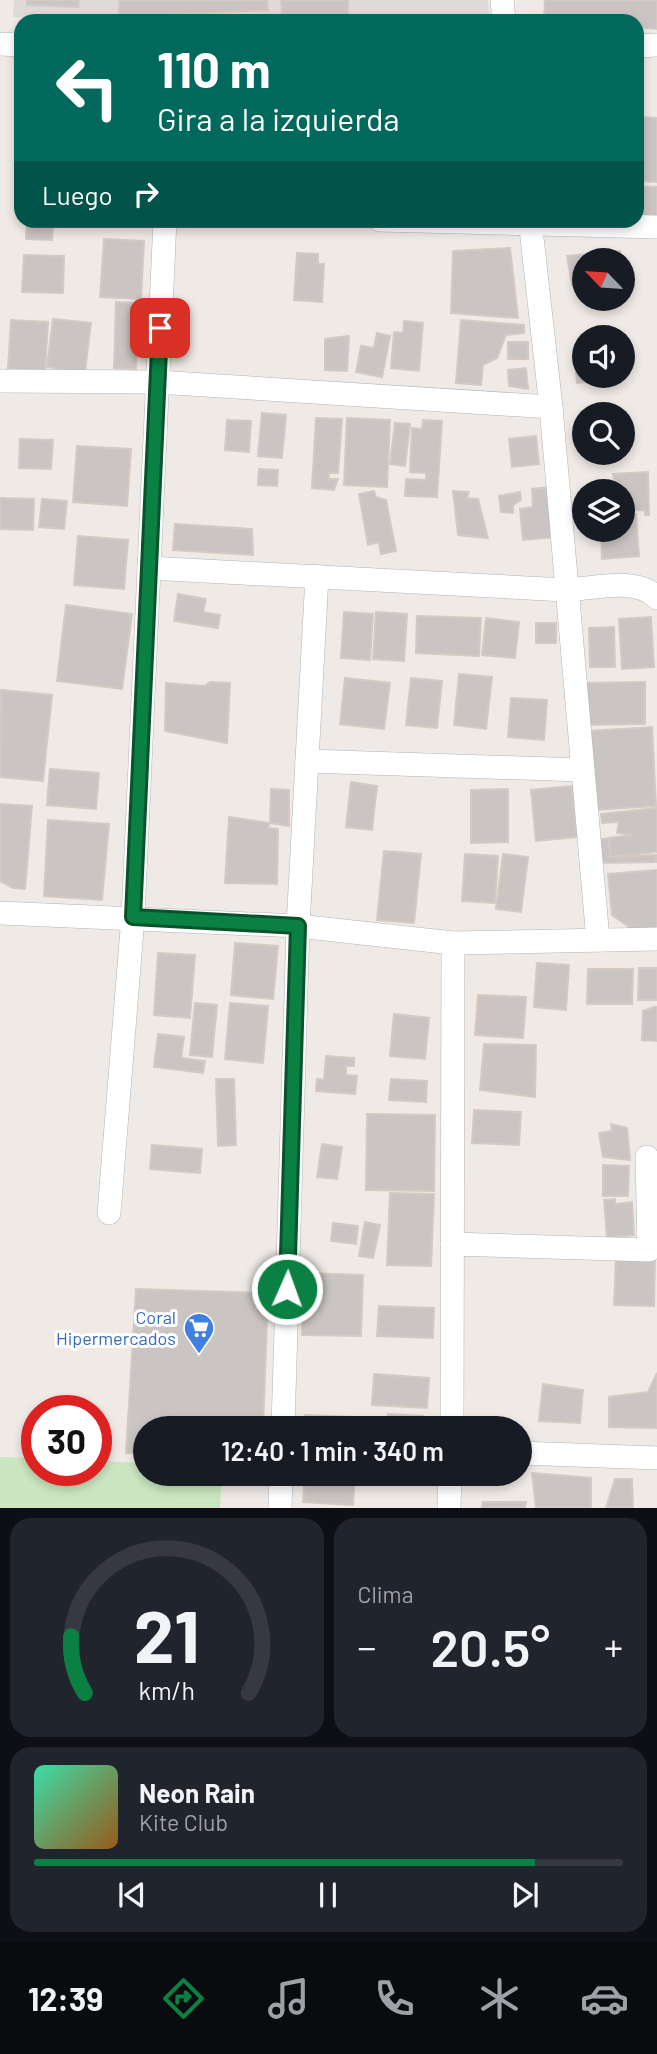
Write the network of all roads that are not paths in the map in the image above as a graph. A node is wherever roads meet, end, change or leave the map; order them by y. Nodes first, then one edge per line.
1 (164, 228) edge
2 (532, 228) edge
3 (0, 381) edge
4 (157, 382) junction
5 (551, 407) junction
6 (149, 568) junction
7 (317, 576) junction
8 (566, 590) junction
9 (657, 598) edge
10 (307, 761) junction
11 (582, 770) junction
12 (0, 913) edge
13 (133, 917) junction
14 (298, 926) junction
15 (657, 939) edge
16 (598, 940) junction
17 (453, 943) junction
18 (647, 1157) dead end
19 (109, 1213) dead end
20 (452, 1244) junction
21 (283, 1416) edge
22 (452, 1416) edge
23 (532, 1453) edge
24 (657, 1458) edge
25 (281, 1486) edge
26 (450, 1486) edge
27 (280, 1508) edge
28 (449, 1508) edge

1 - 4 street
2 - 5 street
3 - 4 street
4 - 5 street
4 - 6 street
5 - 8 street
6 - 7 street
6 - 13 street
7 - 8 street
7 - 10 street
8 - 9 street
8 - 11 street
10 - 11 street
10 - 14 street
11 - 16 street
12 - 13 street
13 - 14 street
13 - 19 street
14 - 17 street
14 - 21 street
15 - 16 street
16 - 17 street
17 - 20 street
18 - 20 street
20 - 22 street
23 - 24 street
25 - 27 street
26 - 28 street

